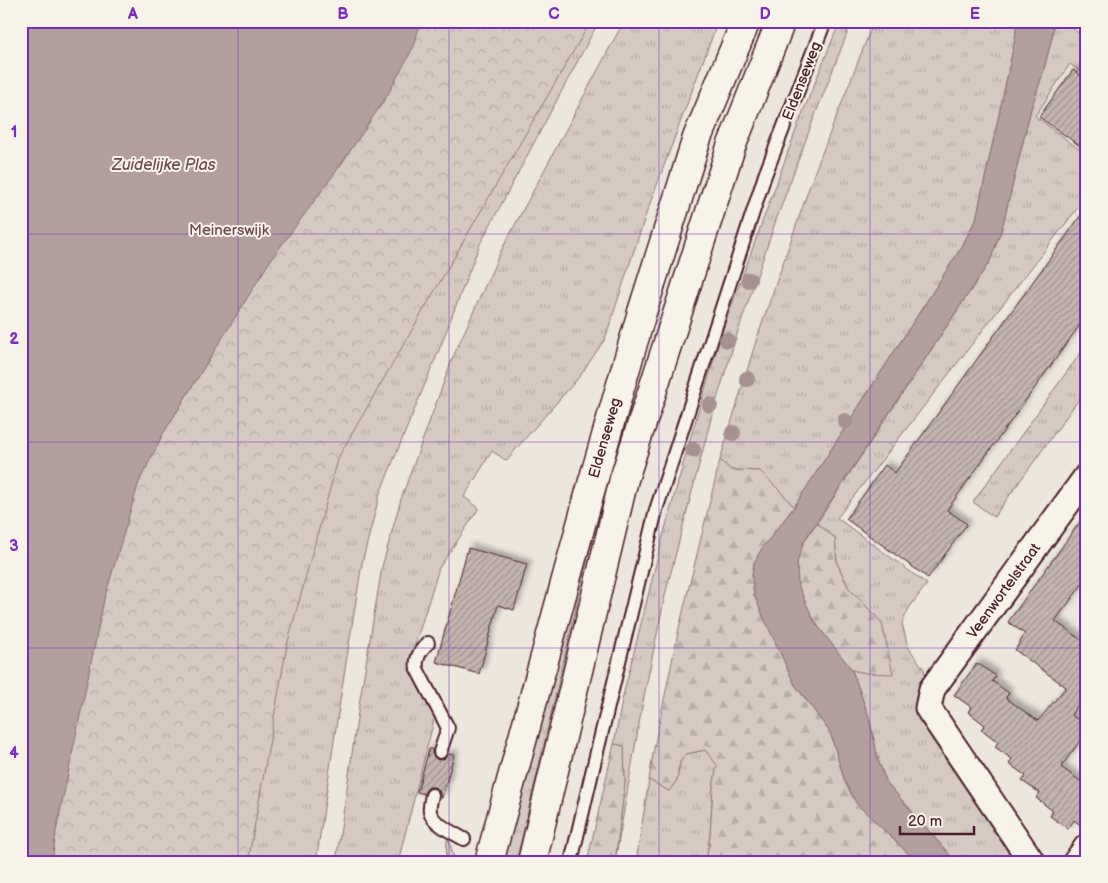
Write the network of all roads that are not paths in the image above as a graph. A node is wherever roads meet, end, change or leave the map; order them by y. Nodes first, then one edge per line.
1 (746, 21) edge
2 (781, 21) edge
3 (826, 21) edge
4 (1087, 476) edge
5 (428, 642) dead end
6 (440, 752) dead end
7 (432, 795) dead end
8 (464, 839) dead end
9 (1087, 847) edge
10 (489, 862) edge
11 (532, 862) edge
12 (572, 862) edge
13 (1032, 862) edge
14 (1076, 862) edge

1 - 10 main road, Eldenseweg
2 - 11 main road, Eldenseweg
3 - 12 lane, Eldenseweg
4 - 13 street, Veenwortelstraat
5 - 6 lane
7 - 8 lane
9 - 14 street

